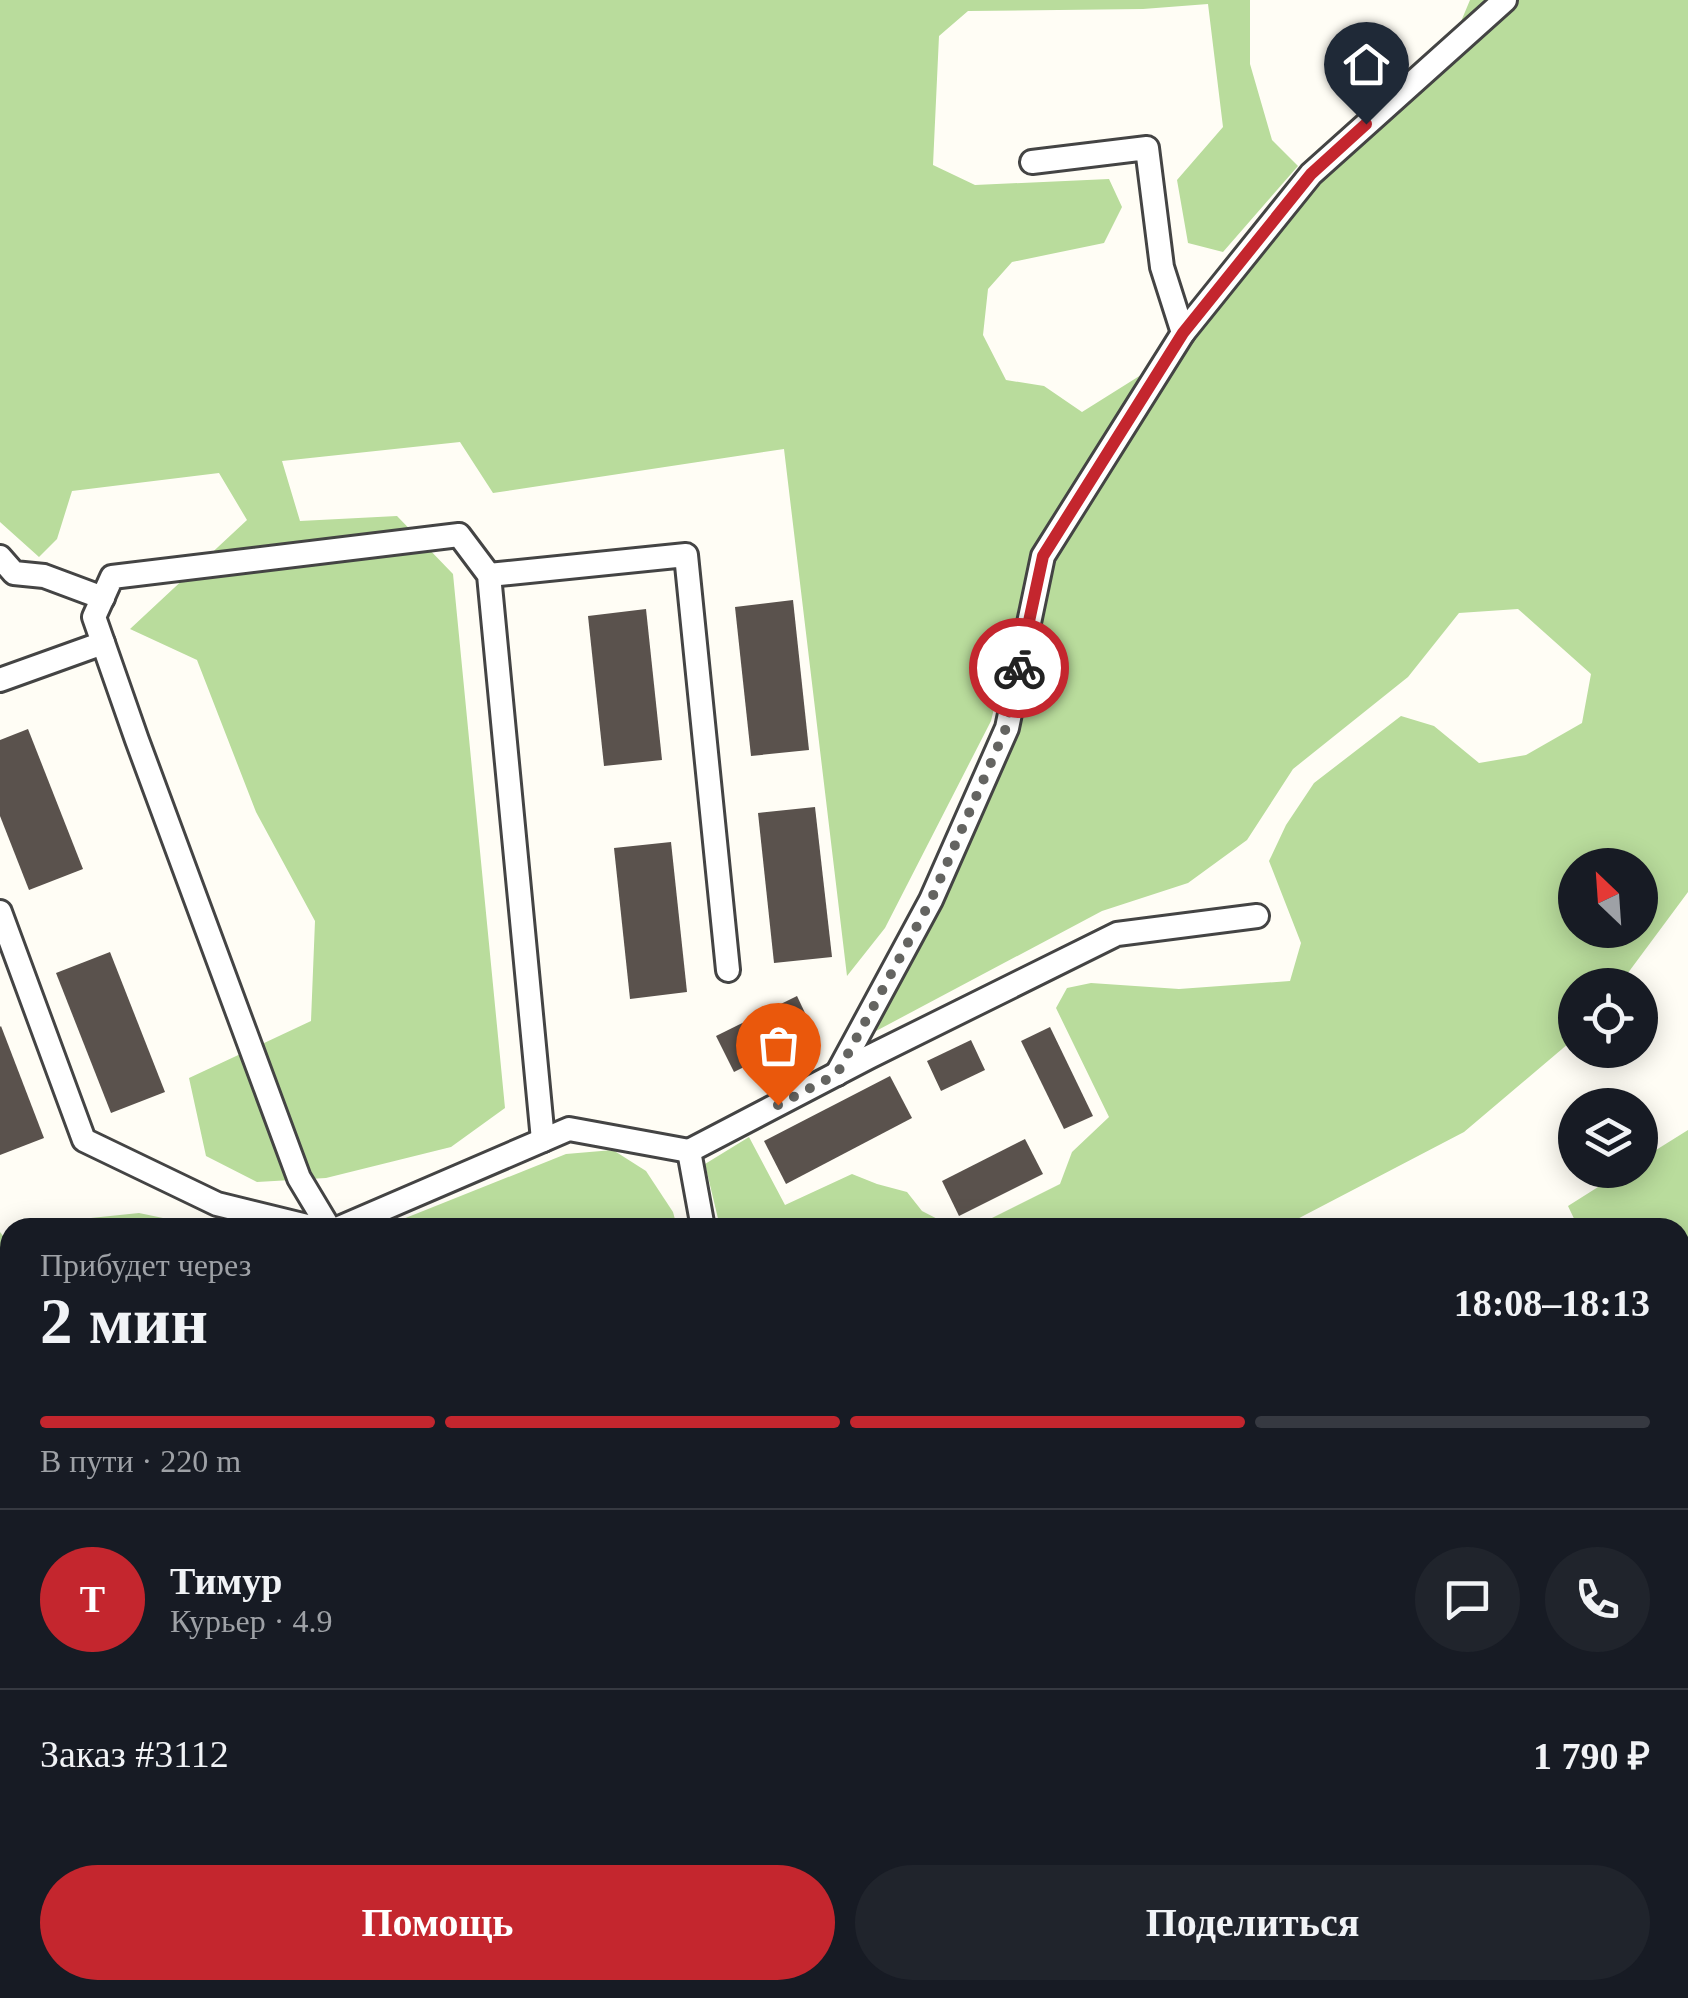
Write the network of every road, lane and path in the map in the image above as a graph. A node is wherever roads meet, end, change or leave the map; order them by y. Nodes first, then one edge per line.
1 (1505, 0) edge
2 (1032, 162) dead end
3 (1183, 333) junction
4 (0, 557) edge
5 (489, 575) junction
6 (103, 598) junction
7 (103, 643) junction
8 (0, 680) edge
9 (0, 912) edge
10 (1257, 916) dead end
11 (728, 970) dead end
12 (837, 1074) junction
13 (543, 1140) junction
14 (689, 1151) junction
15 (274, 1218) edge
16 (323, 1218) edge
17 (363, 1218) edge
18 (701, 1218) edge

1 - 3 lane
2 - 3 lane
3 - 12 lane
4 - 6 lane
5 - 6 lane
5 - 11 lane
5 - 13 lane
6 - 7 lane
7 - 8 lane
7 - 16 lane
9 - 15 lane
10 - 12 lane
12 - 14 lane
13 - 14 lane
13 - 17 lane
14 - 18 lane

